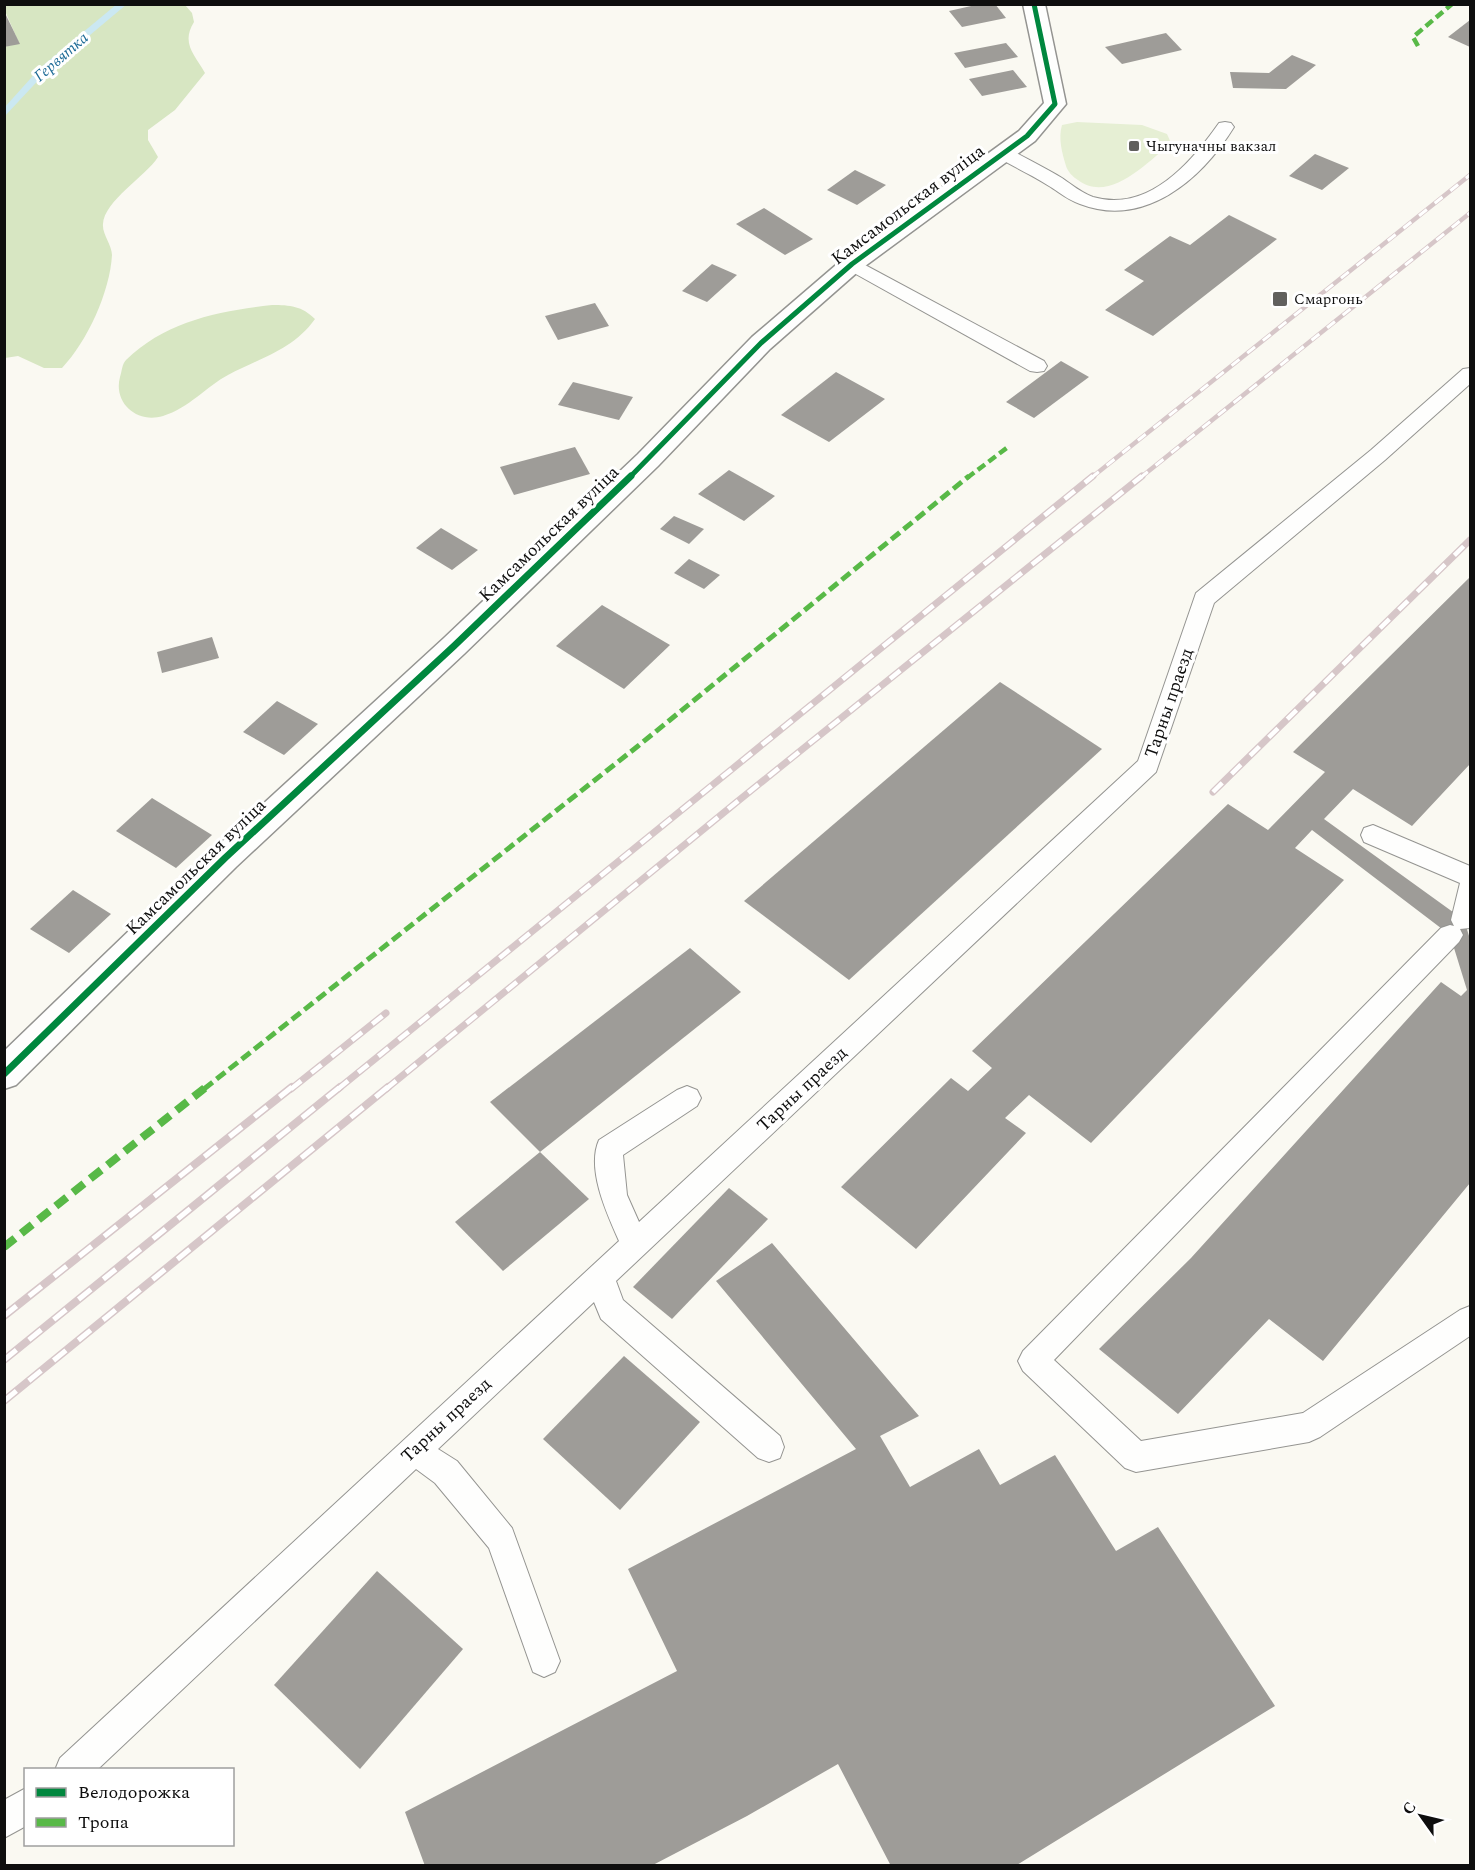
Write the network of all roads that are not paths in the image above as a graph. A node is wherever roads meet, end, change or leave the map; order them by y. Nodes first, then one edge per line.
1 (1034, 4) edge
2 (1225, 126) dead end
3 (1003, 153) junction
4 (852, 264) junction
5 (1037, 366) dead end
6 (1470, 374) edge
7 (1373, 835) dead end
8 (1470, 878) edge
9 (1470, 888) edge
10 (4, 1074) edge
11 (687, 1098) dead end
12 (635, 1245) junction
13 (600, 1277) junction
14 (1470, 1320) edge
15 (769, 1447) dead end
16 (414, 1450) junction
17 (544, 1662) dead end
18 (74, 1768) edge
19 (24, 1806) edge
20 (4, 1821) edge

1 - 3 street, Камсамольская вуліца
2 - 3 lane
3 - 4 street, Камсамольская вуліца
4 - 5 lane
4 - 10 street, Камсамольская вуліца
6 - 12 lane, Тарны праезд
7 - 8 lane
9 - 14 lane
11 - 12 lane
12 - 13 lane, Тарны праезд
13 - 15 lane
13 - 16 lane, Тарны праезд
16 - 17 lane
16 - 18 lane, Тарны праезд
19 - 20 lane

